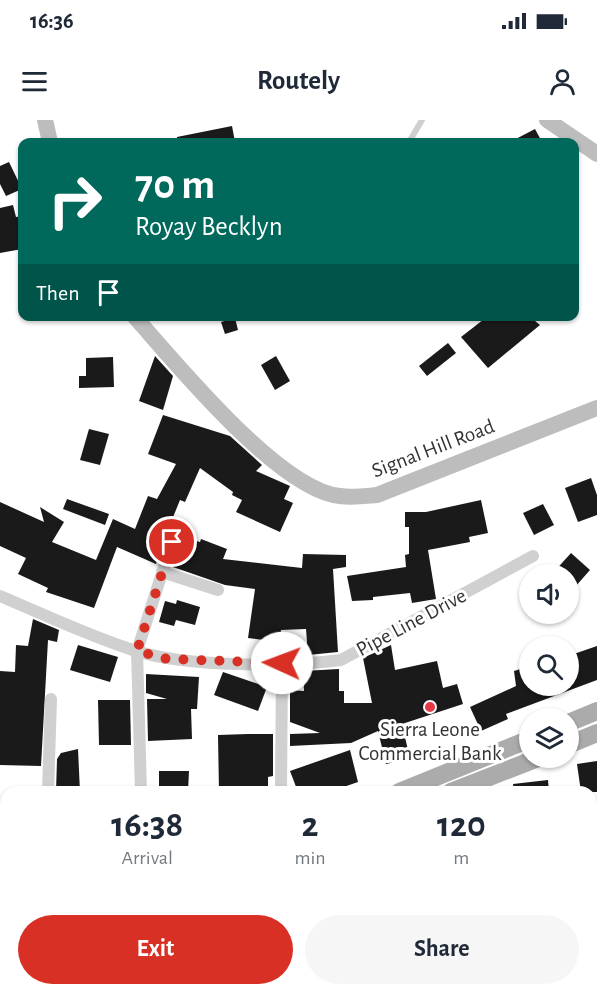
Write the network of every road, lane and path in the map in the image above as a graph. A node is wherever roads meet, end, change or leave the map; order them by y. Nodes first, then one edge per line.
1 (45, 120) edge
2 (422, 120) edge
3 (547, 120) edge
4 (49, 138) edge
5 (411, 138) edge
6 (573, 138) edge
7 (579, 142) edge
8 (597, 154) edge
9 (139, 321) edge
10 (597, 408) edge
11 (172, 542) dead end
12 (533, 556) dead end
13 (162, 572) junction
14 (218, 590) dead end
15 (0, 596) edge
16 (137, 651) junction
17 (282, 663) junction
18 (51, 699) dead end
19 (597, 711) edge
20 (579, 718) edge
21 (597, 733) edge
22 (579, 740) edge
23 (519, 743) edge
24 (520, 768) edge
25 (452, 770) junction
26 (489, 785) edge
27 (48, 786) edge
28 (141, 786) edge
29 (281, 786) edge
30 (413, 786) edge
31 (458, 786) edge

1 - 4 main road
2 - 5 lane
3 - 6 main road
7 - 8 main road
9 - 10 main road, Signal Hill Road
11 - 13 street
12 - 17 street, Pipe Line Drive
13 - 14 street
13 - 16 street
15 - 16 street, Pipe Line Drive
16 - 17 street, Pipe Line Drive
16 - 28 street
17 - 29 street
18 - 27 street
19 - 20 main road
21 - 22 main road
23 - 25 main road
24 - 26 main road
25 - 30 main road
25 - 31 main road

